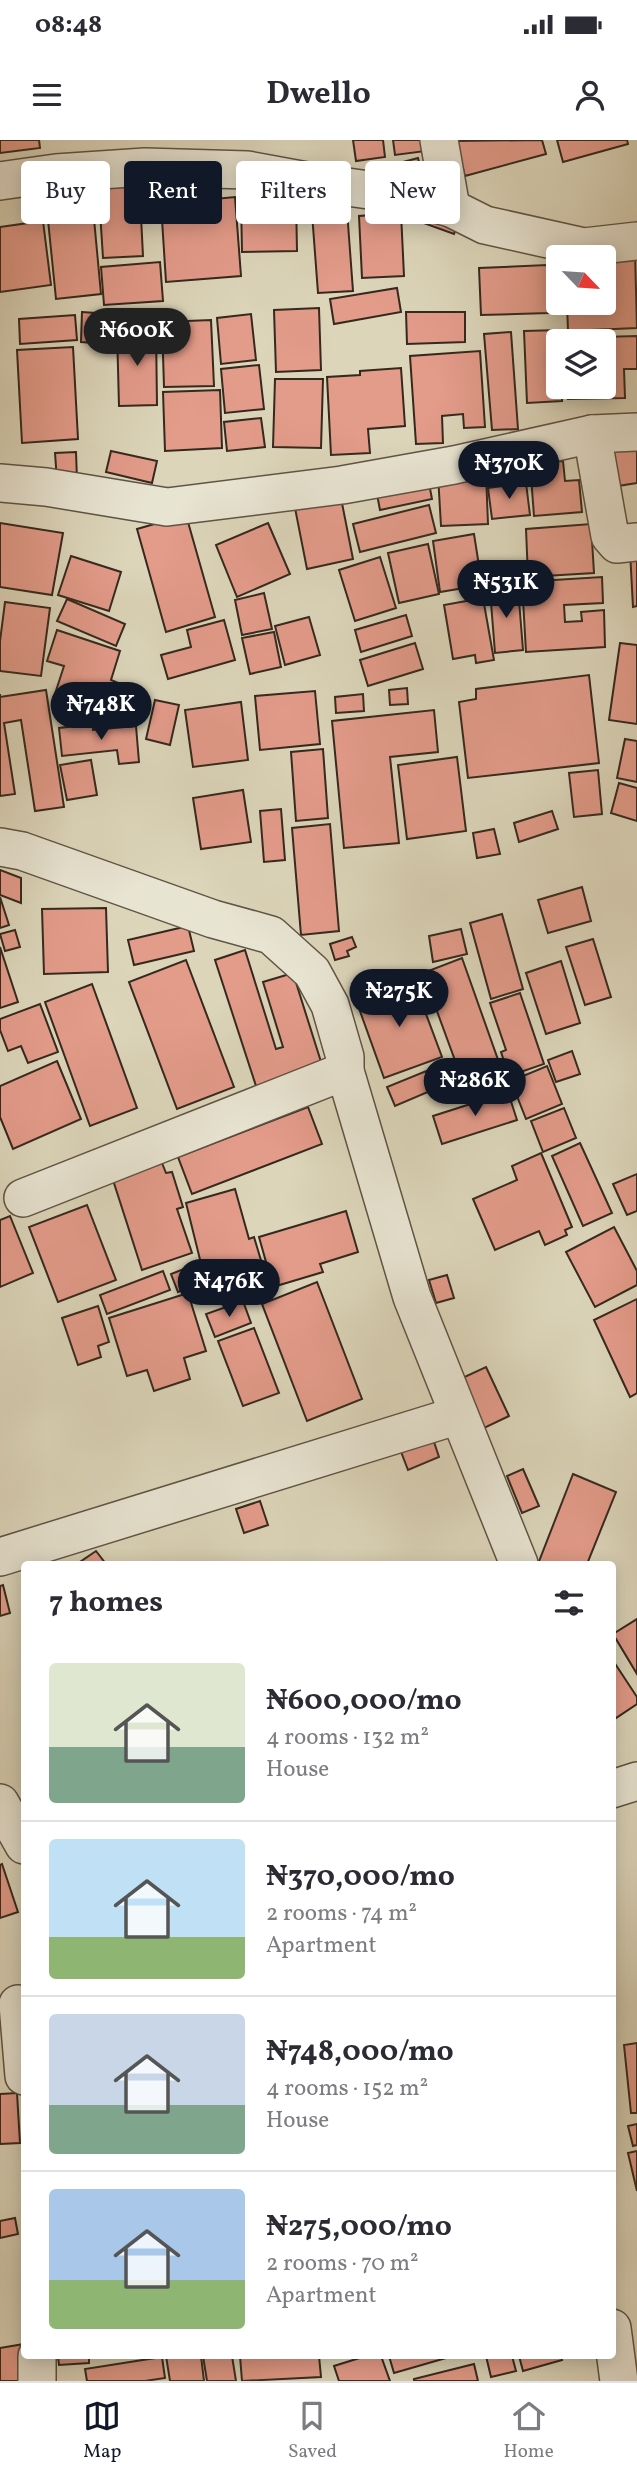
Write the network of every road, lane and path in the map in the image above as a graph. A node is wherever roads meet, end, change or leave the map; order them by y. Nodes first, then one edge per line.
1 (439, 140) edge
2 (244, 155) edge
3 (443, 161) edge
4 (0, 181) edge
5 (365, 186) edge
6 (460, 212) edge
7 (637, 241) edge
8 (637, 432) edge
9 (592, 434) junction
10 (0, 483) edge
11 (637, 542) edge
12 (0, 847) edge
13 (345, 1071) junction
14 (23, 1198) dead end
15 (459, 1415) junction
16 (0, 1558) edge
17 (518, 1561) edge
18 (637, 1782) edge
19 (616, 1788) edge
20 (0, 1803) edge
21 (21, 1840) edge
22 (14, 2005) edge
23 (21, 2055) edge
24 (616, 2358) edge
25 (37, 2359) edge
26 (37, 2381) edge
27 (619, 2381) edge

1 - 3 street
2 - 4 street
2 - 5 street
6 - 7 street
8 - 9 street
9 - 10 street
9 - 11 street
12 - 13 street
13 - 14 street
13 - 15 street
15 - 16 street
15 - 17 street
18 - 19 street
20 - 21 street
22 - 23 street
24 - 27 street
25 - 26 street

